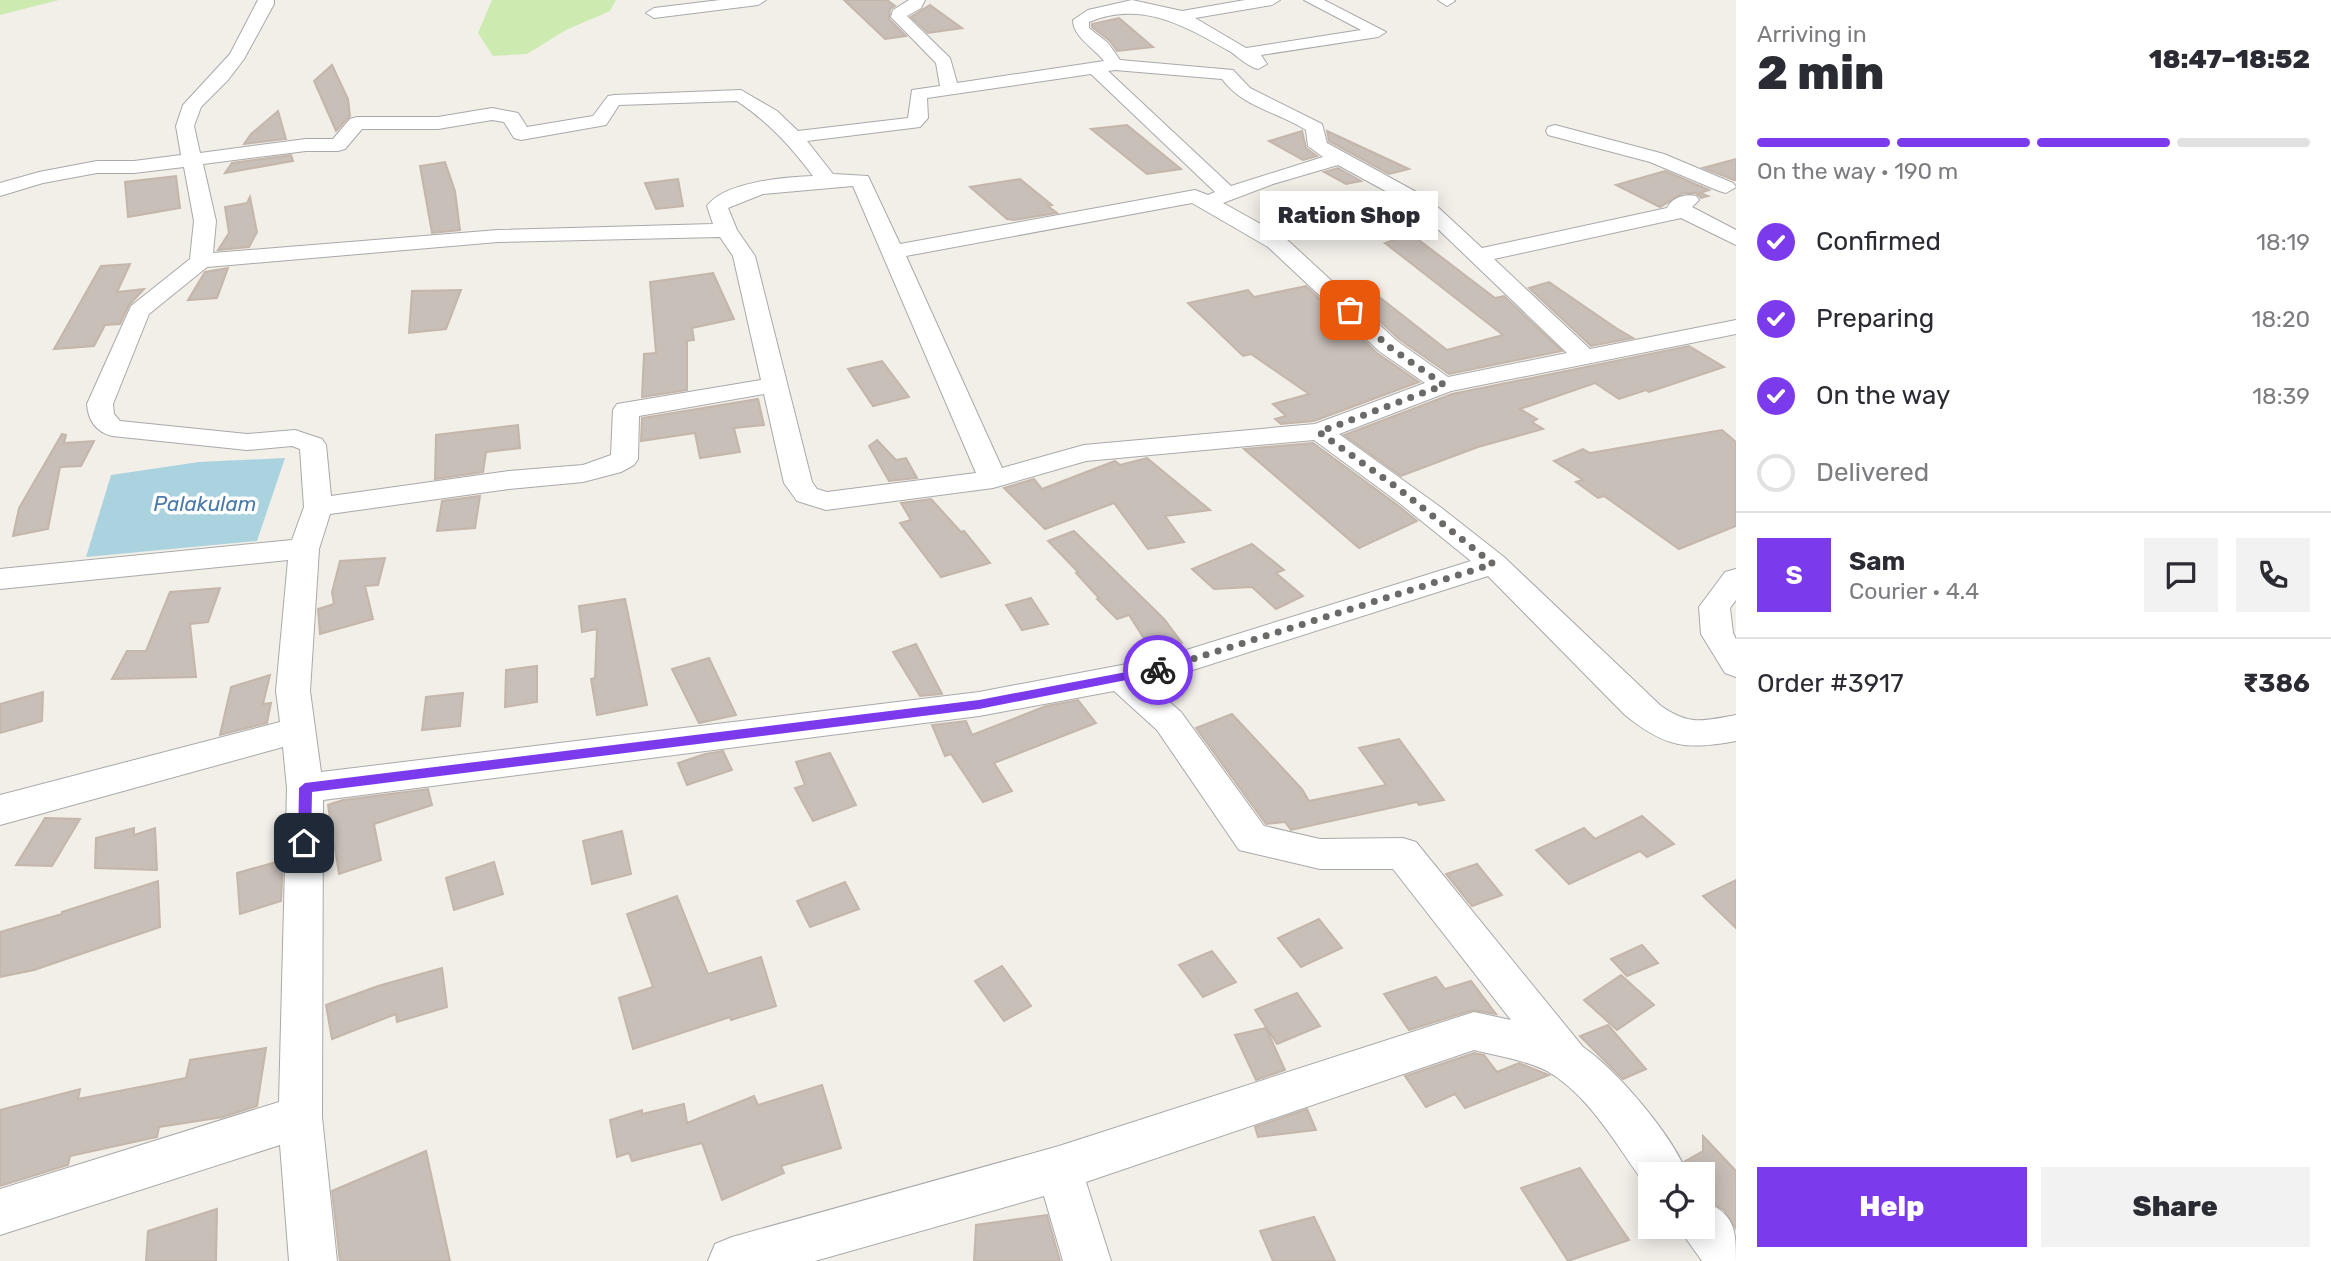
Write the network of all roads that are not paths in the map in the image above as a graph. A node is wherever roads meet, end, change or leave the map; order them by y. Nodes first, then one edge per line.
1 (266, 0) edge
2 (758, 0) edge
3 (917, 0) edge
4 (1152, 0) edge
5 (1272, 0) edge
6 (1312, 0) edge
7 (654, 13) dead end
8 (1180, 16) junction
9 (1244, 52) junction
10 (1105, 66) junction
11 (1227, 74) junction
12 (950, 90) junction
13 (1555, 131) dead end
14 (794, 137) junction
15 (1340, 158) junction
16 (192, 162) junction
17 (825, 178) junction
18 (1731, 185) edge
19 (0, 190) edge
20 (1228, 194) junction
21 (1206, 202) junction
22 (1682, 211) junction
23 (726, 230) junction
24 (1736, 239) edge
25 (893, 252) junction
26 (1476, 256) junction
27 (201, 261) junction
28 (1733, 331) edge
29 (1585, 357) junction
30 (775, 385) junction
31 (1444, 385) junction
32 (1319, 432) junction
33 (993, 480) junction
34 (318, 507) junction
35 (304, 550) junction
36 (1493, 564) junction
37 (0, 579) edge
38 (1736, 579) edge
39 (1736, 665) edge
40 (1120, 677) junction
41 (1736, 728) edge
42 (298, 730) junction
43 (305, 788) junction
44 (0, 810) edge
45 (1570, 1062) junction
46 (300, 1117) junction
47 (1656, 1162) edge
48 (1059, 1169) junction
49 (0, 1212) edge
50 (1714, 1239) edge
51 (313, 1261) edge
52 (732, 1261) edge
53 (1087, 1261) edge
54 (1731, 1261) edge

1 - 16 street
2 - 7 street
3 - 12 street
4 - 8 street
5 - 8 street
6 - 9 street
8 - 9 street
8 - 10 street
9 - 11 street
10 - 11 street
10 - 12 street
10 - 20 street
11 - 15 street
12 - 14 street
13 - 18 street
14 - 16 street
14 - 17 street
15 - 20 street
15 - 26 street
16 - 19 street
16 - 27 street
17 - 23 street
17 - 25 street
18 - 22 street
20 - 21 street
21 - 25 street
21 - 31 street
22 - 24 street
22 - 26 street
23 - 27 street
23 - 30 street
25 - 33 street
26 - 29 street
27 - 34 street
28 - 29 street
29 - 31 street
30 - 33 street
30 - 34 street
31 - 32 street
32 - 33 street
32 - 36 street
34 - 35 street
35 - 37 street
35 - 42 street
36 - 40 street
36 - 41 street
38 - 39 street
40 - 43 street
40 - 45 street
42 - 43 street
42 - 44 street
43 - 46 street
45 - 47 street
45 - 48 street
46 - 49 street
46 - 51 street
48 - 52 street
48 - 53 street
50 - 54 street

